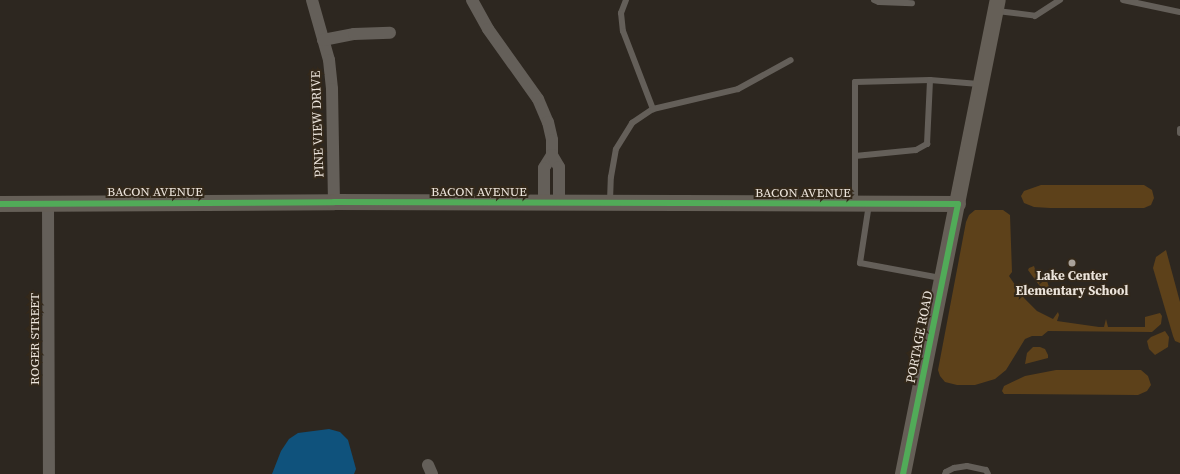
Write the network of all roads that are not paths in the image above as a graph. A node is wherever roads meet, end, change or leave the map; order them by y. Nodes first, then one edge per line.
1 (312, 0) edge
2 (472, 0) edge
3 (626, 0) edge
4 (874, 0) edge
5 (1060, 0) edge
6 (1123, 0) edge
7 (912, 3) dead end
8 (996, 6) edge
9 (1180, 12) edge
10 (390, 33) dead end
11 (323, 40) junction
12 (791, 60) dead end
13 (930, 80) junction
14 (981, 85) junction
15 (653, 109) junction
16 (1180, 129) edge
17 (1180, 133) edge
18 (855, 156) junction
19 (334, 202) junction
20 (552, 203) junction
21 (610, 203) junction
22 (0, 204) edge
23 (48, 204) junction
24 (862, 204) junction
25 (958, 204) junction
26 (943, 279) junction
27 (49, 474) edge
28 (903, 474) edge
29 (945, 474) edge
30 (988, 474) edge

1 - 11 street, PINE VIEW DRIVE
2 - 20 street
3 - 15 lane
4 - 7 lane
5 - 8 lane
6 - 9 lane
8 - 14 street, PORTAGE ROAD
10 - 11 street
11 - 19 street, PINE VIEW DRIVE
12 - 15 lane
13 - 14 lane
13 - 18 lane
13 - 18 lane
14 - 25 street, PORTAGE ROAD
15 - 21 lane
16 - 17 lane
18 - 24 lane
19 - 20 street, BACON AVENUE
19 - 23 street, BACON AVENUE
20 - 21 street, BACON AVENUE
21 - 24 street, BACON AVENUE
22 - 23 street, BACON AVENUE
23 - 27 street, ROGER STREET
24 - 25 street, BACON AVENUE
24 - 26 lane
25 - 26 street, PORTAGE ROAD
26 - 28 street, PORTAGE ROAD
29 - 30 lane

